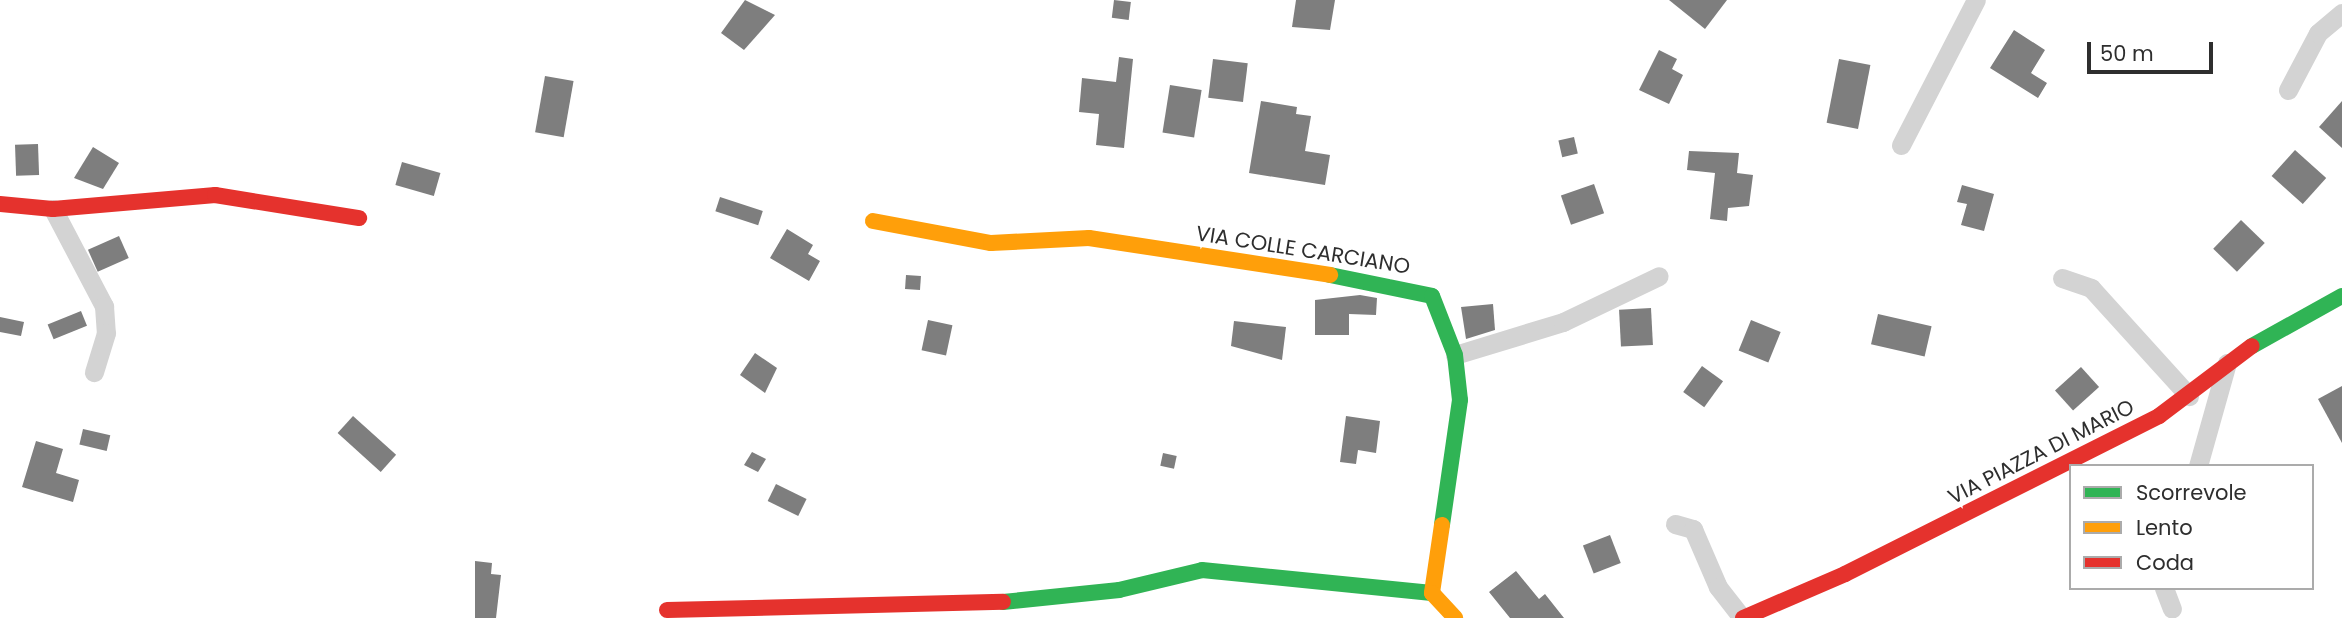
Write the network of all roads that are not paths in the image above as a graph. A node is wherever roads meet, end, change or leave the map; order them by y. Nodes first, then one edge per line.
1 (1976, 0) edge
2 (2342, 13) edge
3 (2288, 90) dead end
4 (1901, 145) dead end
5 (0, 204) edge
6 (53, 209) junction
7 (359, 218) dead end
8 (873, 222) dead end
9 (1659, 276) dead end
10 (2062, 278) dead end
11 (2342, 296) edge
12 (1455, 355) junction
13 (2227, 363) junction
14 (94, 372) dead end
15 (2189, 396) junction
16 (2199, 464) edge
17 (1675, 524) dead end
18 (2165, 590) edge
19 (1432, 593) junction
20 (2172, 609) dead end
21 (667, 610) dead end
22 (1455, 618) edge
23 (1743, 618) edge

1 - 4 street
2 - 3 street
5 - 6 street
6 - 7 street
6 - 14 street
8 - 12 street, VIA COLLE CARCIANO
9 - 12 street
10 - 15 street
11 - 13 street, VIA PIAZZA DI MARIO
12 - 19 street, VIA COLLE CARCIANO
13 - 15 street, VIA PIAZZA DI MARIO
13 - 16 street
15 - 23 street, VIA PIAZZA DI MARIO
17 - 23 street
18 - 20 street
19 - 21 street
19 - 22 street

